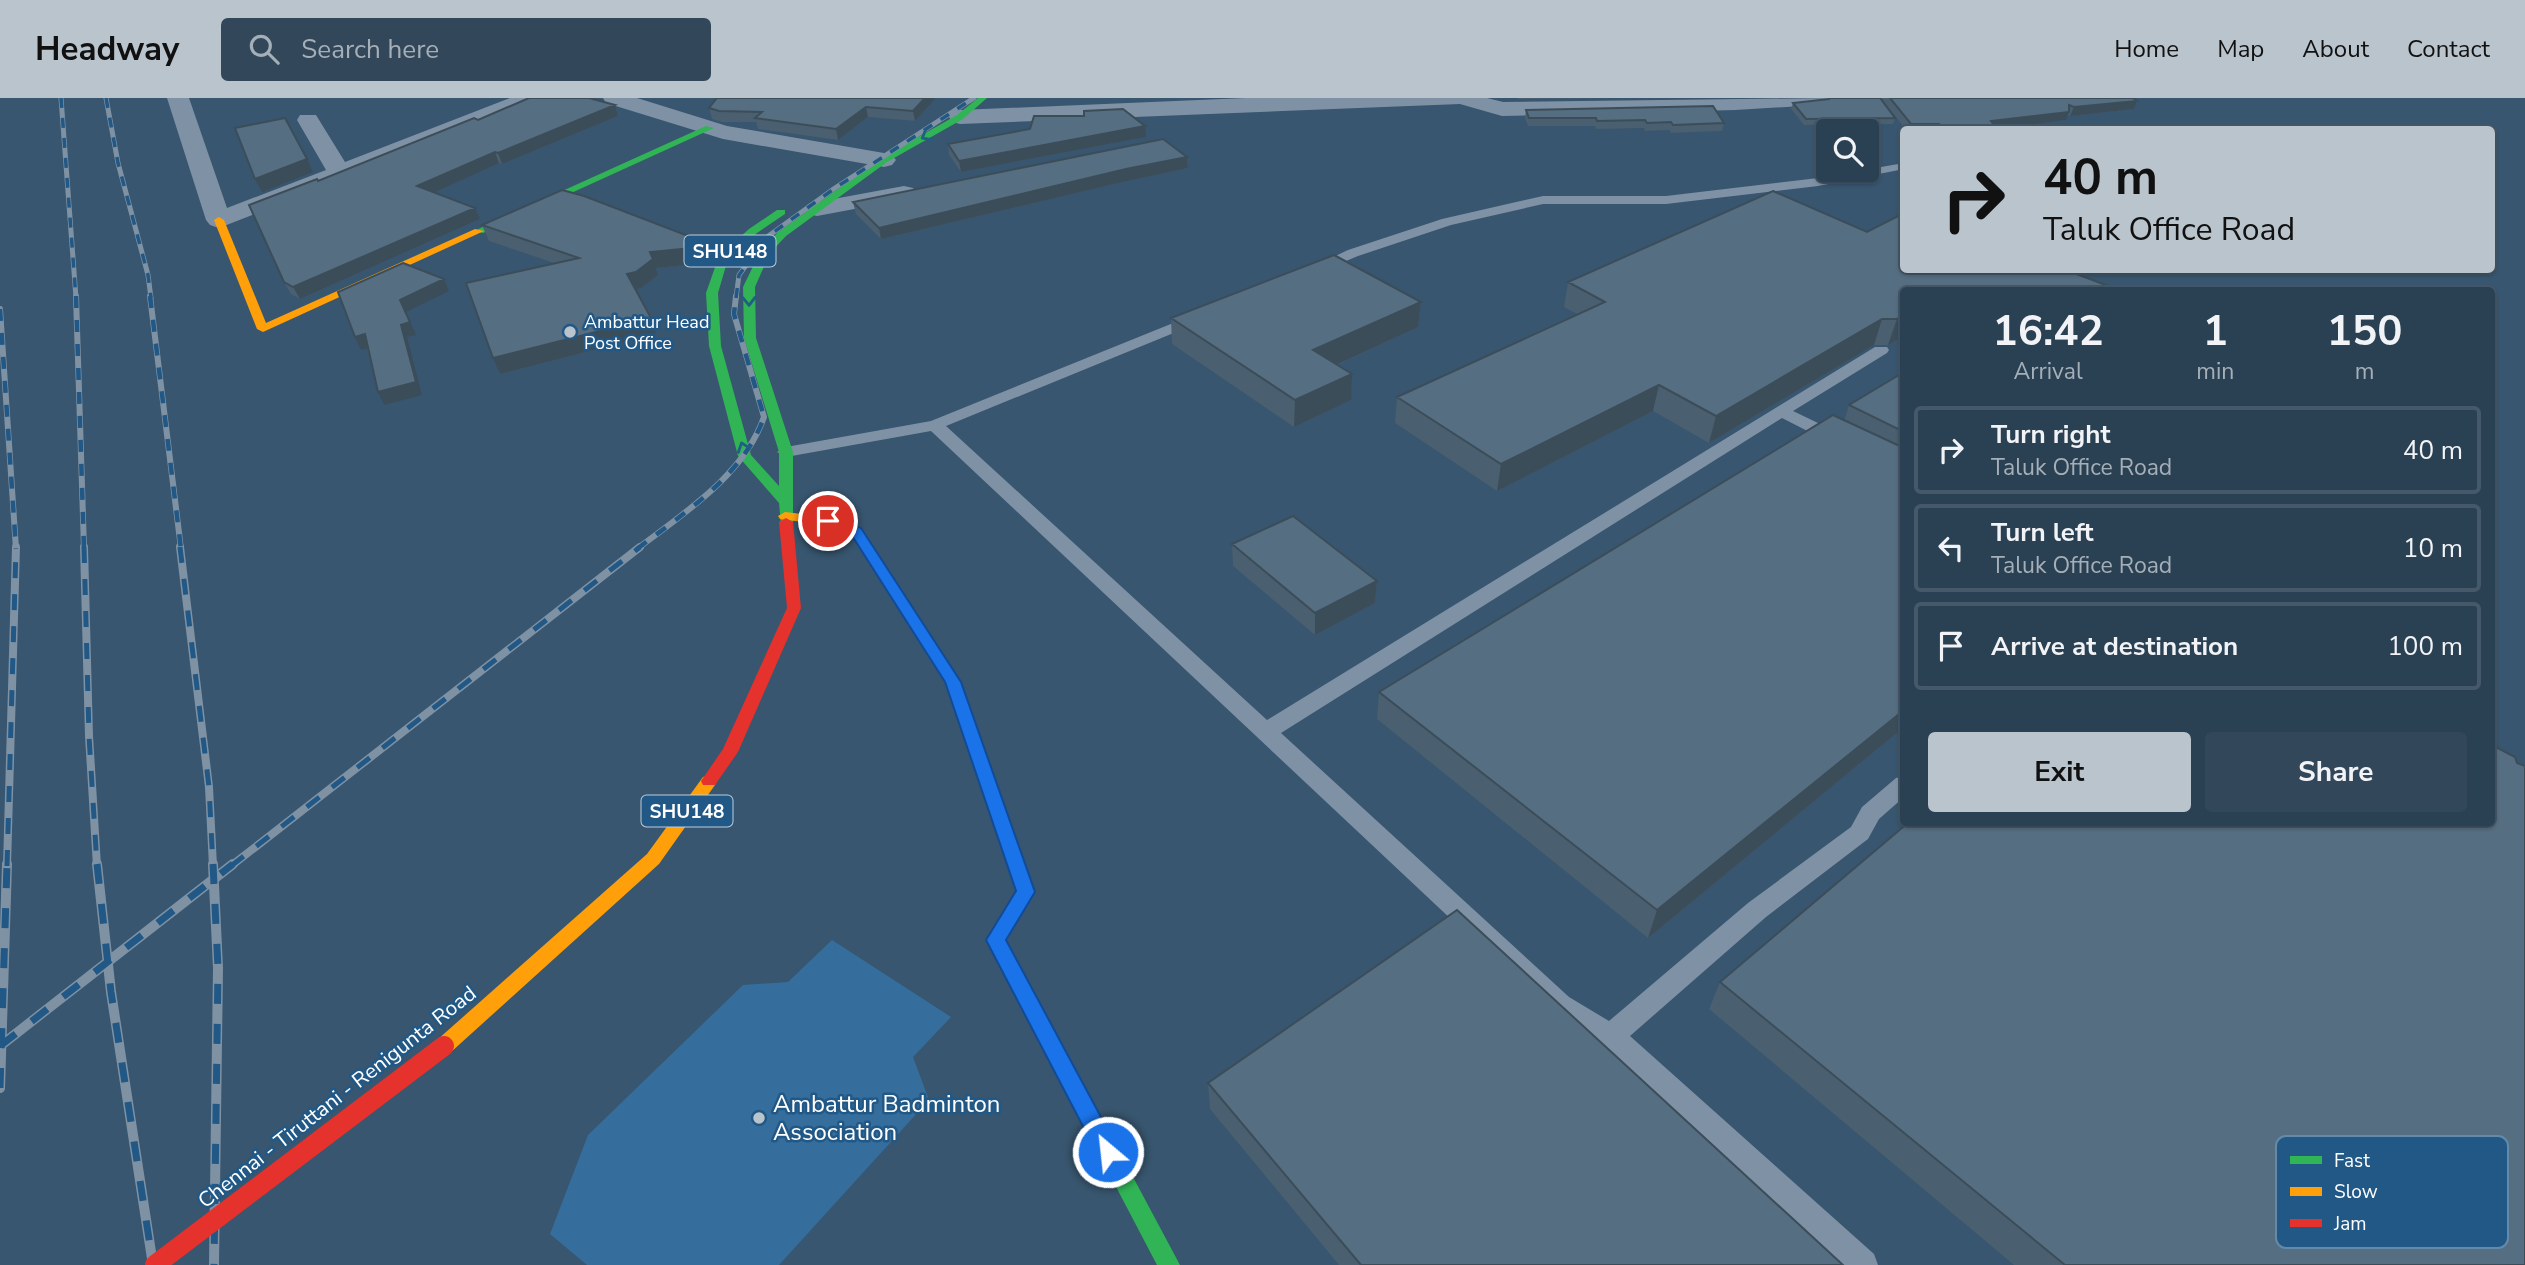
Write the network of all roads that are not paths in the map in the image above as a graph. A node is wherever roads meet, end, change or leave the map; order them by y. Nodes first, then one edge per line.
1 (178, 98) edge
2 (530, 98) edge
3 (614, 98) edge
4 (983, 98) edge
5 (1460, 98) edge
6 (1819, 98) edge
7 (953, 111) junction
8 (308, 120) dead end
9 (709, 128) junction
10 (874, 158) junction
11 (1900, 166) edge
12 (338, 172) junction
13 (925, 189) edge
14 (811, 199) junction
15 (219, 220) junction
16 (1301, 275) edge
17 (1212, 313) edge
18 (1881, 350) edge
19 (1781, 411) junction
20 (935, 425) junction
21 (1855, 449) edge
22 (786, 452) junction
23 (785, 508) junction
24 (1267, 731) junction
25 (1900, 787) edge
26 (1611, 1036) junction
27 (155, 1265) edge
28 (1169, 1265) edge
29 (1863, 1265) edge

1 - 15 street
2 - 12 street
3 - 9 street
4 - 7 main road, Chennai - Tiruttani - Renigunta Road / SHU148
5 - 6 street
5 - 7 street
7 - 10 main road, Chennai - Tiruttani - Renigunta Road / SHU148
8 - 12 street
9 - 10 street
9 - 15 main road
10 - 14 main road, Chennai - Tiruttani - Renigunta Road / SHU148
10 - 14 main road, Chennai - Tiruttani - Renigunta Road / SHU148
11 - 16 lane
12 - 15 street
13 - 14 street
14 -> 22 main road, Chennai - Tiruttani - Renigunta Road / SHU148
23 -> 14 main road, Chennai - Tiruttani - Renigunta Road / SHU148
17 - 20 lane
18 - 19 lane
19 - 21 lane
19 - 24 lane
20 - 22 lane
20 - 24 lane
22 - 23 main road, Chennai - Tiruttani - Renigunta Road / SHU148
23 - 27 main road, Chennai - Tiruttani - Renigunta Road / SHU148, bridge
23 - 28 main road
24 - 26 lane
25 - 26 lane
26 - 29 lane

